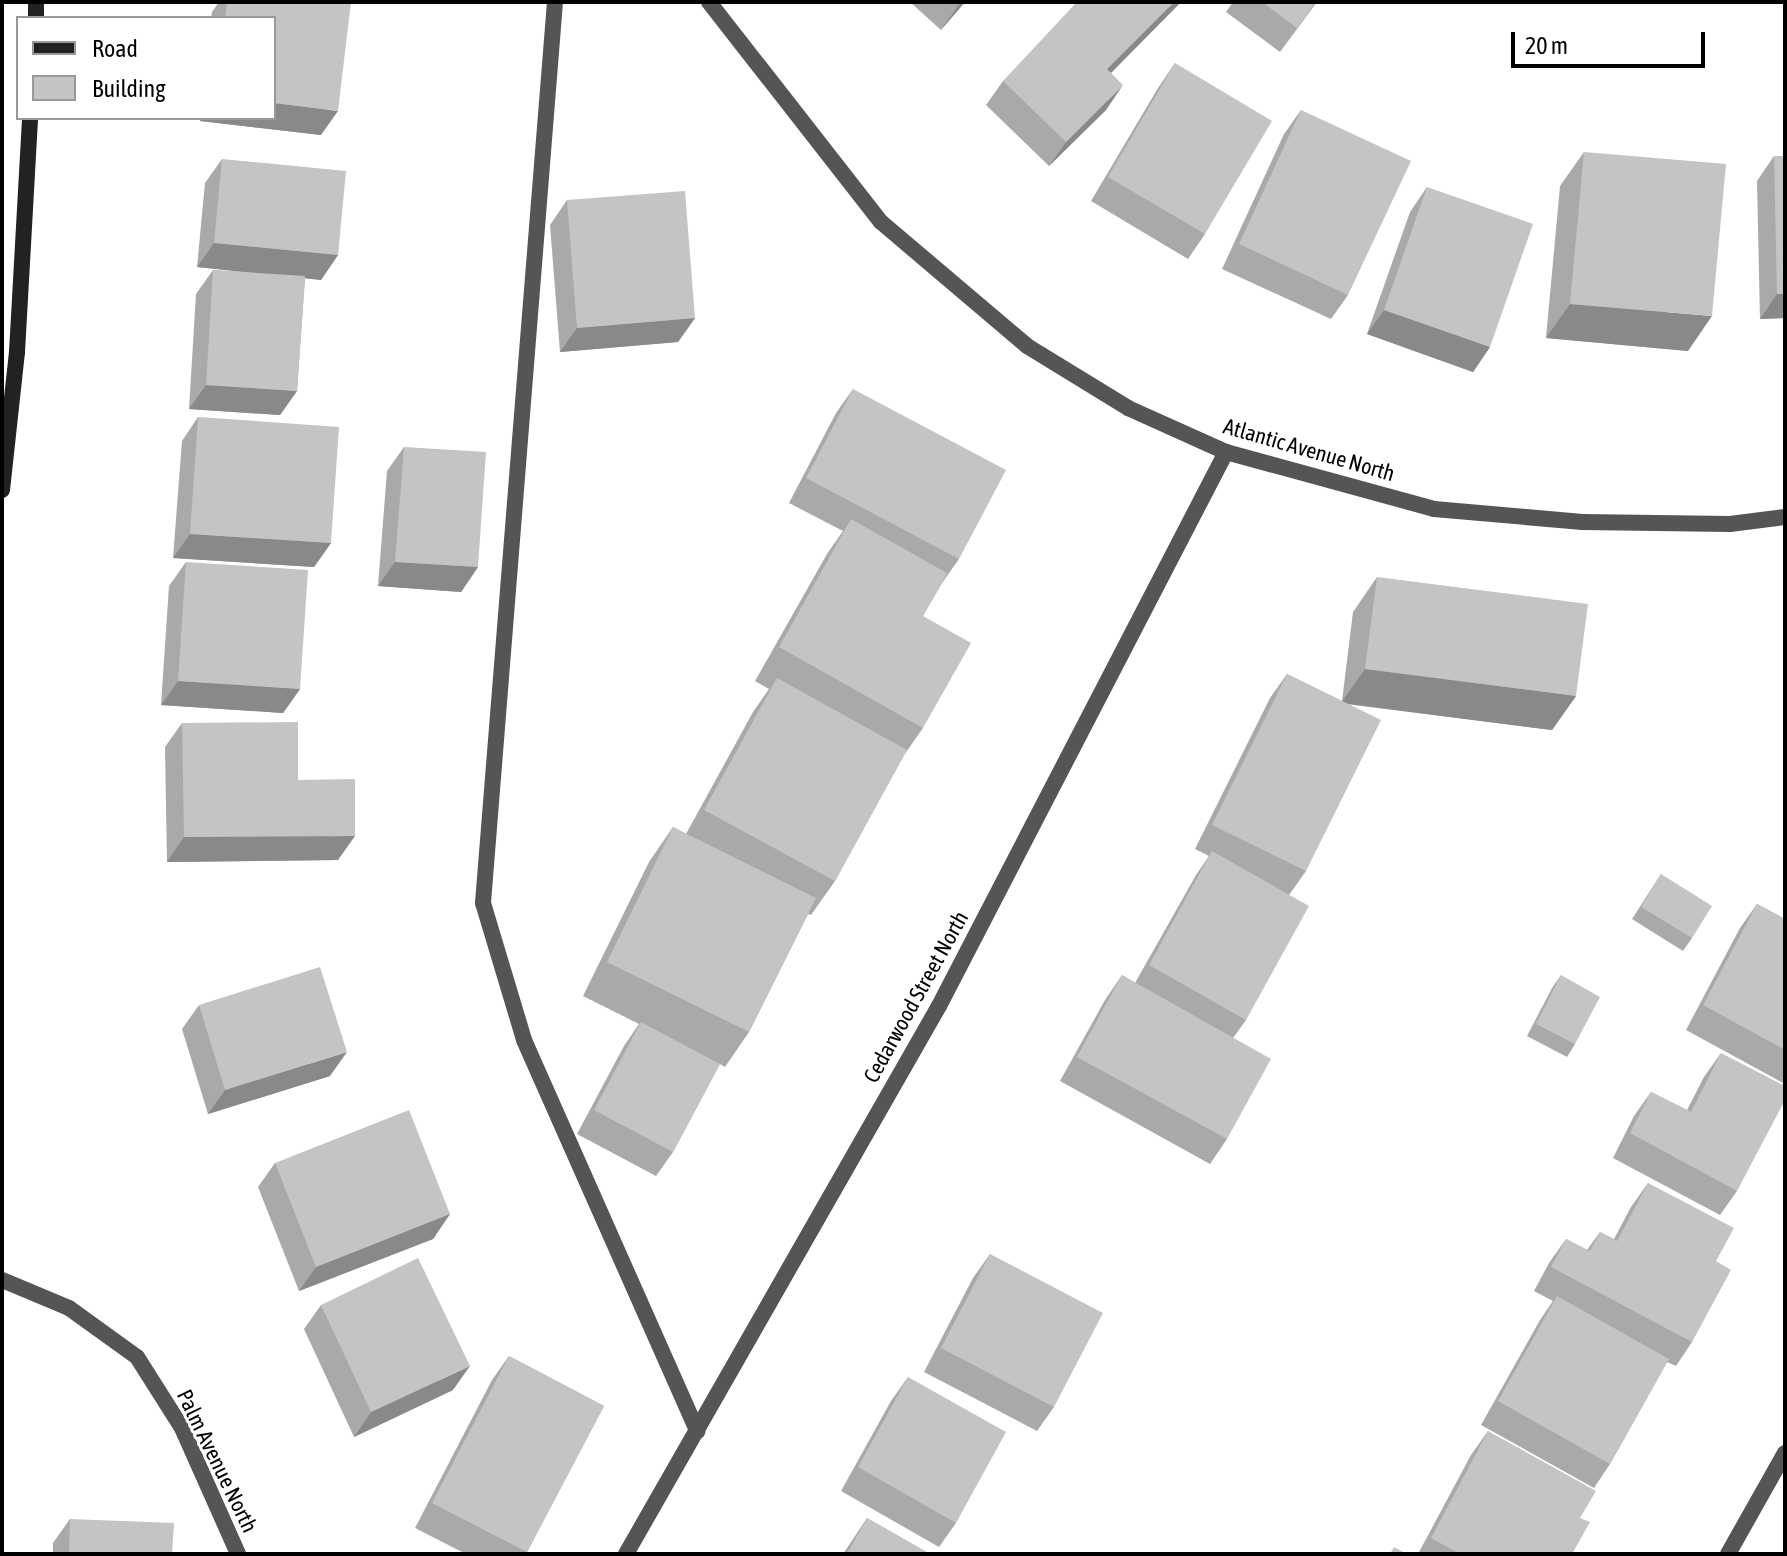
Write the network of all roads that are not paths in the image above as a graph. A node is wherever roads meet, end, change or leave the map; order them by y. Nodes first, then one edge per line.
1 (555, 2) edge
2 (709, 2) edge
3 (30, 120) edge
4 (1226, 452) junction
5 (2, 490) edge
6 (1785, 517) edge
7 (2, 1280) edge
8 (697, 1431) junction
9 (1785, 1453) edge
10 (238, 1554) edge
11 (626, 1554) edge
12 (1728, 1554) edge

1 - 8 street
2 - 4 street, Atlantic Avenue North
3 - 5 main road
4 - 6 street, Atlantic Avenue North
4 - 8 street, Cedarwood Street North
7 - 10 street, Palm Avenue North
8 - 11 street, Cedarwood Street North
9 - 12 street

